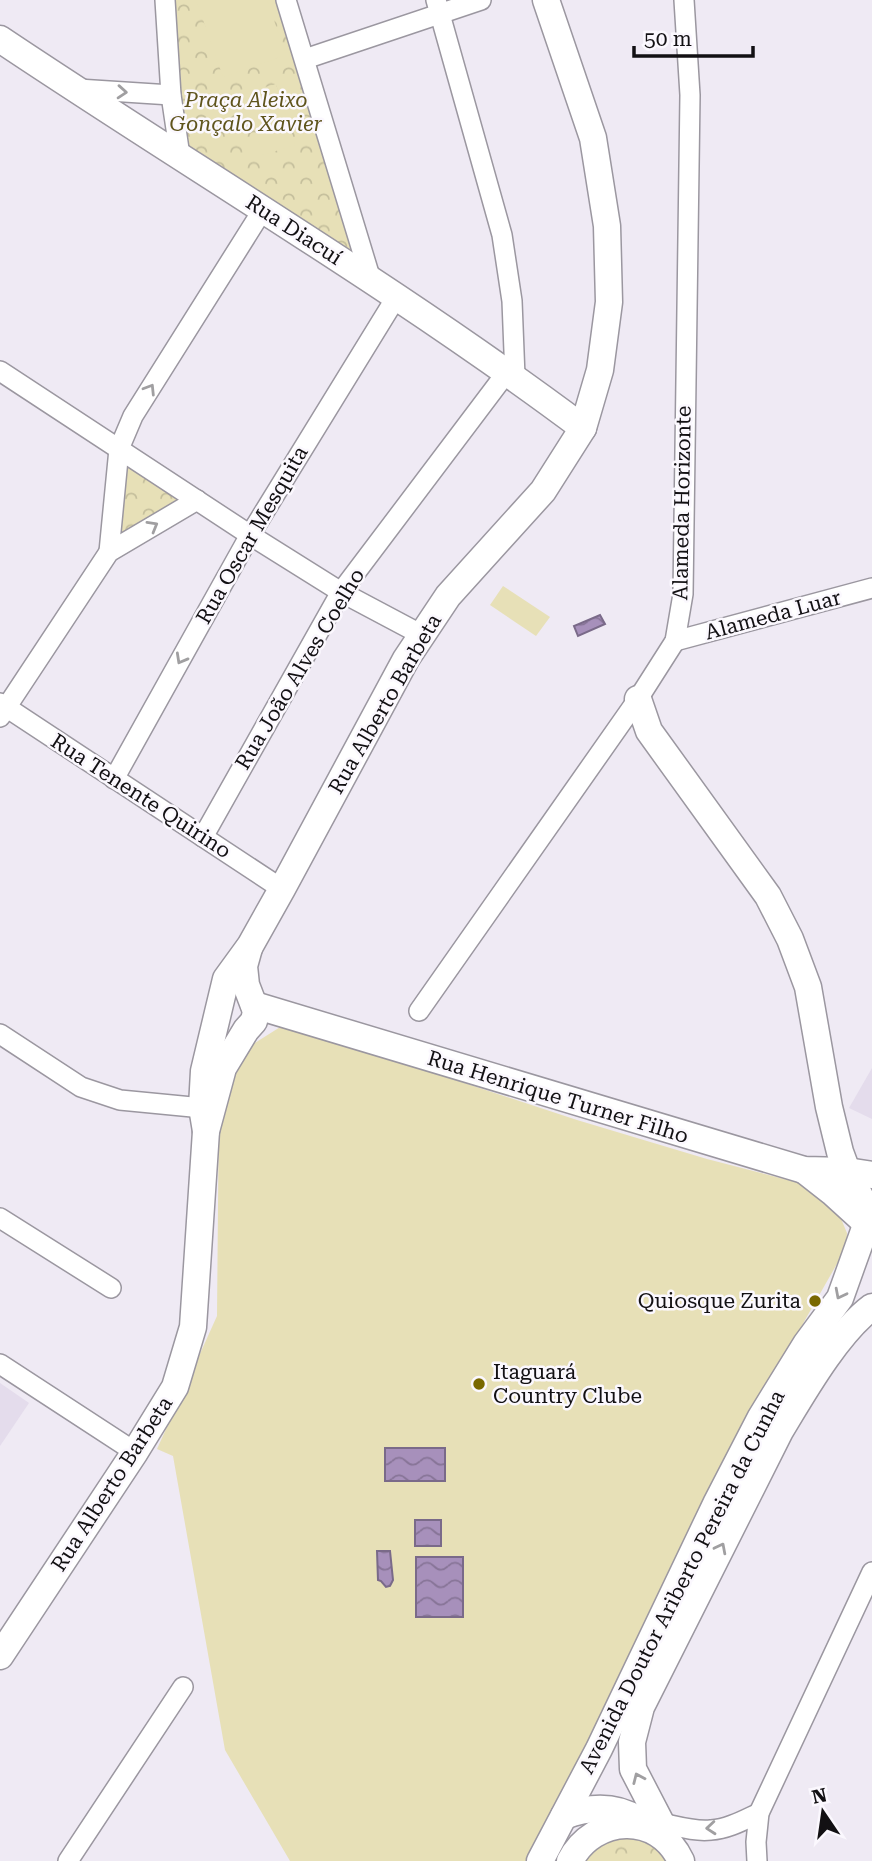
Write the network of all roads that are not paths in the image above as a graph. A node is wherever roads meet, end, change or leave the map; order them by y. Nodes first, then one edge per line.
1 (165, 0) edge
2 (286, 0) edge
3 (481, 0) edge
4 (546, 0) edge
5 (684, 0) edge
6 (438, 6) edge
7 (0, 39) edge
8 (305, 59) junction
9 (74, 89) junction
10 (171, 94) junction
11 (180, 156) junction
12 (262, 211) junction
13 (371, 280) junction
14 (397, 296) junction
15 (0, 371) edge
16 (511, 375) junction
17 (583, 428) junction
18 (119, 449) junction
19 (197, 500) junction
20 (250, 535) junction
21 (109, 552) junction
22 (872, 588) edge
23 (341, 592) junction
24 (422, 635) junction
25 (675, 641) junction
26 (638, 699) junction
27 (2, 709) edge
28 (114, 779) junction
29 (202, 837) junction
30 (282, 889) junction
31 (250, 946) junction
32 (219, 1010) junction
33 (419, 1011) dead end
34 (250, 1016) junction
35 (0, 1034) edge
36 (829, 1107) junction
37 (207, 1116) junction
38 (804, 1170) junction
39 (864, 1172) edge
40 (0, 1218) edge
41 (867, 1218) edge
42 (872, 1259) edge
43 (111, 1288) dead end
44 (872, 1307) edge
45 (0, 1364) edge
46 (135, 1452) junction
47 (872, 1572) edge
48 (0, 1656) edge
49 (183, 1687) dead end
50 (759, 1814) junction
51 (564, 1816) junction
52 (672, 1844) edge
53 (544, 1858) edge
54 (68, 1861) edge
55 (570, 1861) edge
56 (757, 1861) edge

1 - 10 street
2 - 8 street
3 - 6 street
4 - 17 main road, Rua Alberto Barbeta
5 - 25 street, Alameda Horizonte
6 - 8 street
6 - 16 street
7 - 9 main road, Rua Diacuí
8 - 13 street
9 -> 10 street
9 - 11 main road, Rua Diacuí
10 - 11 street
11 - 12 main road, Rua Diacuí
12 - 13 main road, Rua Diacuí
18 -> 12 street
13 - 14 main road, Rua Diacuí
14 - 16 main road, Rua Diacuí
14 - 20 street, Rua Oscar Mesquita
15 - 18 street
16 - 17 main road, Rua Diacuí
16 - 23 street, Rua João Alves Coelho
17 - 24 main road, Rua Alberto Barbeta
18 - 19 street
18 - 21 street
19 - 20 street
21 -> 19 street
20 - 23 street
20 -> 28 street, Rua Oscar Mesquita
21 - 27 street
22 - 25 street, Alameda Luar
23 - 24 street
23 - 29 street, Rua João Alves Coelho
24 - 30 main road, Rua Alberto Barbeta
25 - 26 street, Alameda Horizonte
26 - 33 street, Alameda Horizonte
26 - 36 main road
27 - 28 street, Rua Tenente Quirino
28 - 29 street, Rua Tenente Quirino
29 - 30 street, Rua Tenente Quirino
30 - 31 main road, Rua Alberto Barbeta
31 - 32 main road, Rua Alberto Barbeta
31 - 34 main road
32 - 34 main road, Rua Henrique Turner Filho
32 - 37 main road, Rua Alberto Barbeta
34 - 37 main road
34 - 38 main road, Rua Henrique Turner Filho
35 - 37 street
36 - 38 main road
36 - 39 main road
37 - 46 main road, Rua Alberto Barbeta
38 - 39 main road, Rua Henrique Turner Filho
38 - 41 main road, Rua Henrique Turner Filho
39 - 41 main road
40 - 43 street
41 - 42 main road
41 -> 51 main road, Avenida Doutor Ariberto Pereira da Cunha
52 -> 44 main road, Avenida Doutor Ariberto Pereira da Cunha
45 - 46 street
46 - 48 main road, Rua Alberto Barbeta
47 - 50 street
49 - 54 street
50 -> 52 street
50 - 56 street
51 - 52 main road
51 - 53 main road, Avenida Doutor Ariberto Pereira da Cunha
52 - 55 main road

